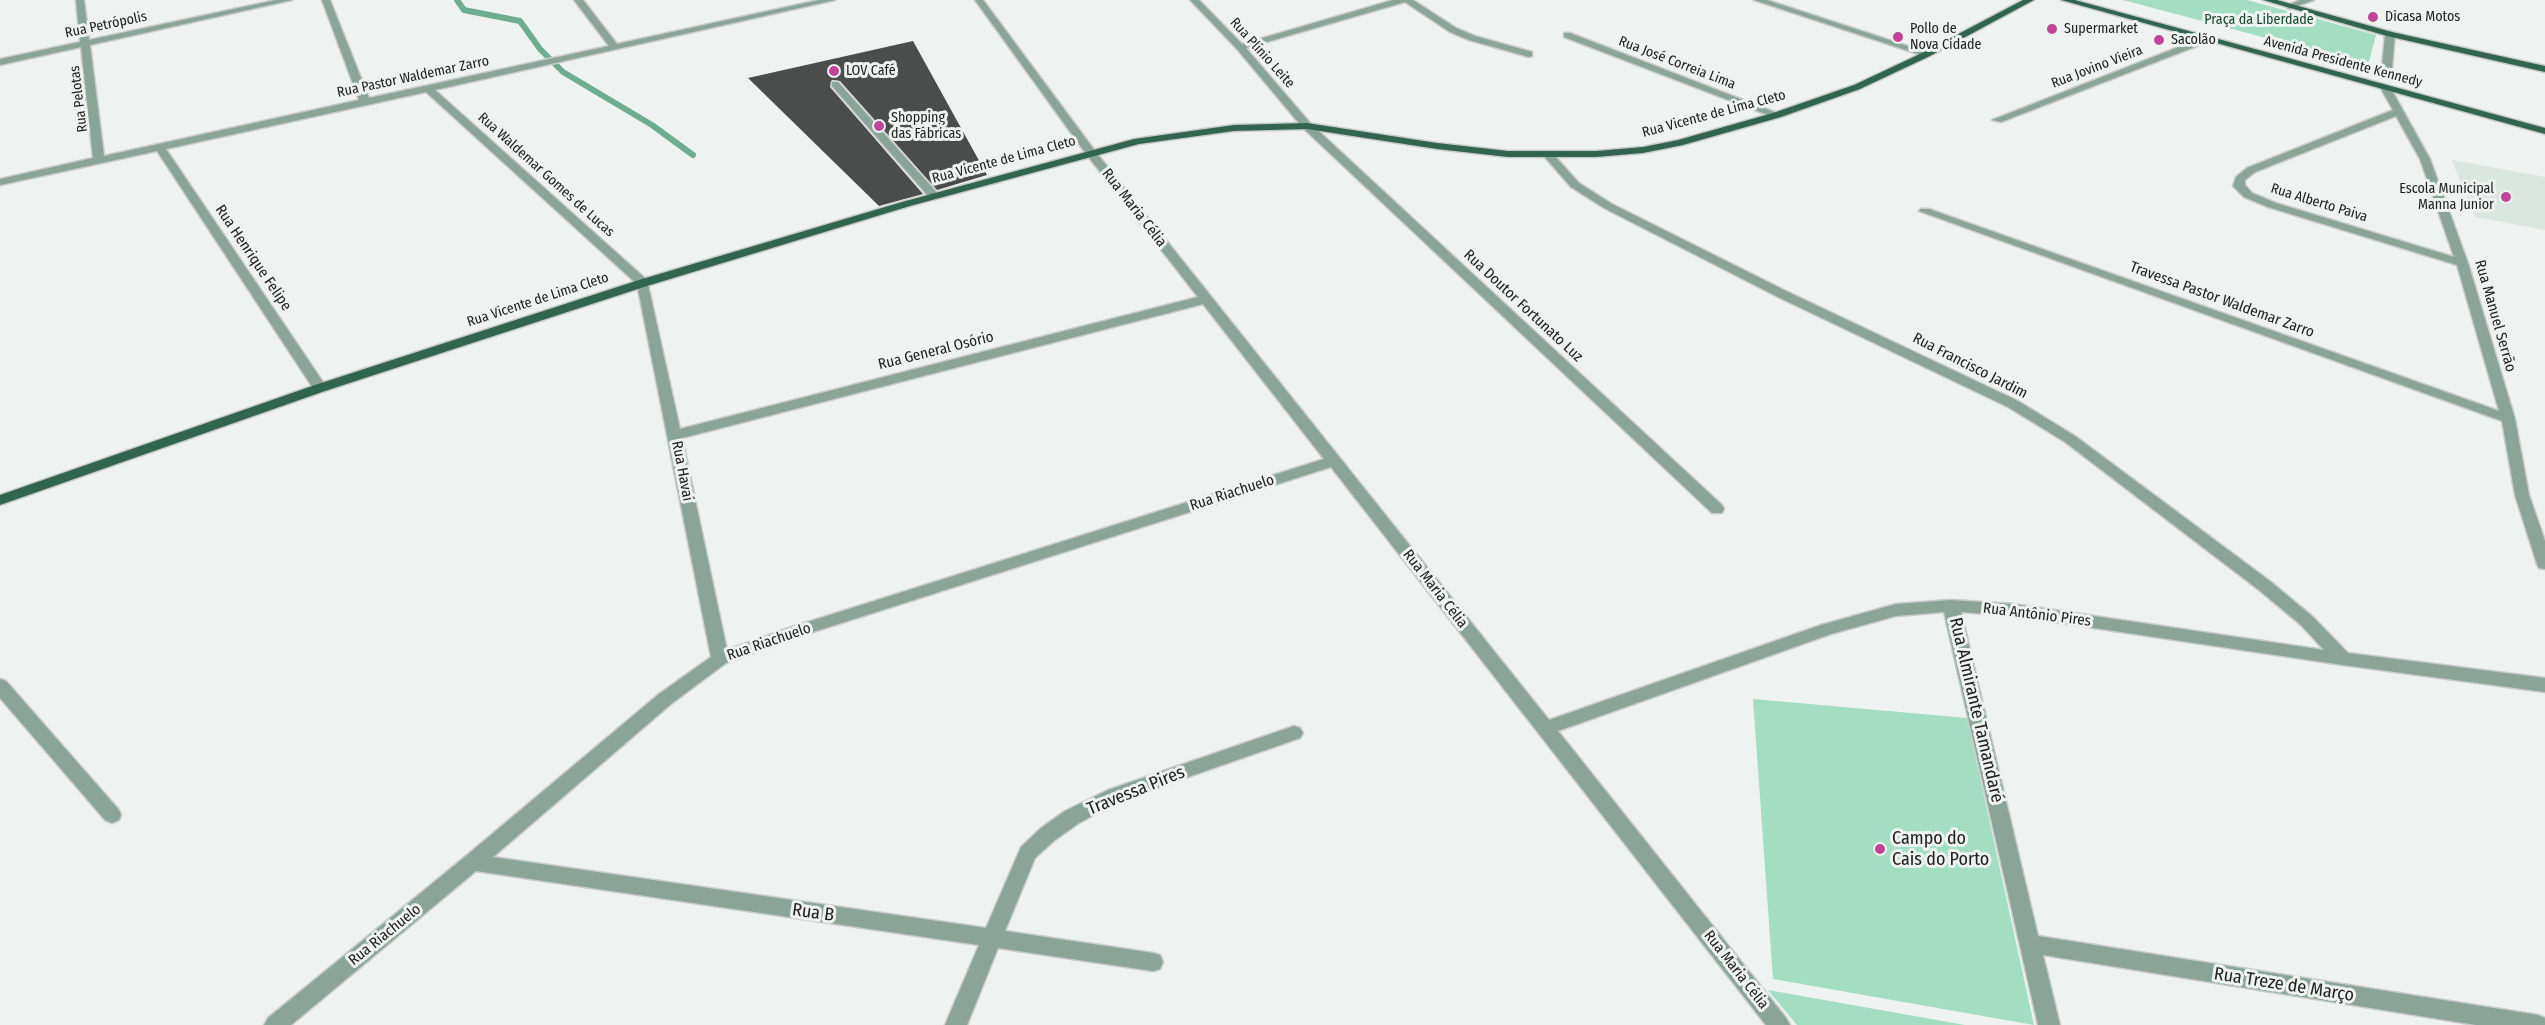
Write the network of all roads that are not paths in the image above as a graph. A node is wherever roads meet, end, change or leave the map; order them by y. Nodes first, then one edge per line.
1 (80, 0) edge
2 (288, 0) edge
3 (326, 0) edge
4 (578, 0) edge
5 (831, 0) edge
6 (978, 0) edge
7 (1194, 0) edge
8 (1405, 0) edge
9 (1758, 0) edge
10 (2030, 0) edge
11 (2065, 0) edge
12 (2267, 0) edge
13 (2310, 0) edge
14 (2289, 6) junction
15 (2390, 34) junction
16 (1567, 35) dead end
17 (2207, 39) junction
18 (86, 44) junction
19 (1240, 47) junction
20 (615, 48) junction
21 (1529, 54) dead end
22 (1927, 54) junction
23 (0, 62) edge
24 (2387, 68) dead end
25 (2545, 69) edge
26 (835, 84) dead end
27 (2385, 87) junction
28 (429, 89) junction
29 (365, 102) junction
30 (2398, 112) junction
31 (1777, 115) junction
32 (1997, 120) dead end
33 (1307, 126) junction
34 (2545, 131) edge
35 (159, 146) junction
36 (1091, 153) junction
37 (1548, 155) junction
38 (99, 160) junction
39 (0, 182) edge
40 (934, 196) junction
41 (1925, 211) dead end
42 (2463, 262) junction
43 (643, 283) junction
44 (1206, 299) junction
45 (320, 388) junction
46 (2508, 419) junction
47 (675, 435) junction
48 (1334, 461) junction
49 (0, 500) edge
50 (1717, 509) dead end
51 (2545, 564) edge
52 (1951, 606) junction
53 (720, 659) junction
54 (2343, 659) junction
55 (2545, 685) edge
56 (0, 686) edge
57 (1545, 729) junction
58 (1294, 733) dead end
59 (112, 815) dead end
60 (473, 862) junction
61 (993, 939) junction
62 (2031, 944) junction
63 (1153, 962) dead end
64 (274, 1025) edge
65 (956, 1025) edge
66 (1779, 1025) edge
67 (2049, 1025) edge
68 (2538, 1025) edge

1 - 18 street, Rua Pelotas
2 - 18 street, Rua Petrópolis
3 - 29 street
4 - 20 street
5 - 20 street, Rua Pastor Waldemar Zarro
6 - 36 street, Rua Maria Célia
7 - 19 street, Rua Plínio Leite
8 - 19 street
8 - 21 street
9 - 22 street
10 - 22 main road, Rua Vicente de Lima Cleto
11 - 17 main road, Avenida Presidente Kennedy
12 - 14 main road
13 - 14 street
14 - 15 main road
15 - 24 street
15 - 25 main road
16 - 31 street, Rua José Correia Lima
17 - 27 main road, Avenida Presidente Kennedy
17 - 32 street, Rua Jovino Vieira
18 - 23 street, Rua Petrópolis
18 - 38 street, Rua Pelotas
19 - 33 street, Rua Plínio Leite
20 - 28 street, Rua Pastor Waldemar Zarro
22 - 31 main road, Rua Vicente de Lima Cleto
26 - 40 street
27 - 30 street, Rua Manuel Serrão
27 - 34 main road, Avenida Presidente Kennedy
28 - 29 street, Rua Pastor Waldemar Zarro
28 - 43 street, Rua Waldemar Gomes de Lucas
29 - 35 street, Rua Pastor Waldemar Zarro
30 - 42 street, Rua Manuel Serrão
30 - 42 street, Rua Alberto Paiva
31 - 37 main road, Rua Vicente de Lima Cleto
33 - 36 main road, Rua Vicente de Lima Cleto
33 - 37 main road, Rua Vicente de Lima Cleto
33 - 50 street, Rua Doutor Fortunato Luz
35 - 38 street, Rua Pastor Waldemar Zarro
35 - 45 street, Rua Henrique Felipe
36 - 40 main road, Rua Vicente de Lima Cleto
36 - 44 street, Rua Maria Célia
37 - 54 street, Rua Francisco Jardim
38 - 39 street, Rua Pastor Waldemar Zarro
40 - 43 main road, Rua Vicente de Lima Cleto
41 - 46 street, Travessa Pastor Waldemar Zarro
42 - 46 street, Rua Manuel Serrão
43 - 45 main road, Rua Vicente de Lima Cleto
43 - 47 street, Rua Havaí
44 - 47 street, Rua General Osório
44 - 48 street, Rua Maria Célia
45 - 49 main road, Rua Vicente de Lima Cleto
46 - 51 street, Rua Manuel Serrão
47 - 53 street, Rua Havaí
48 - 53 street, Rua Riachuelo
48 - 57 street, Rua Maria Célia
52 - 54 street, Rua Antônio Pires
52 - 57 street, Rua Antônio Pires
52 - 62 street, Rua Almirante Tamandaré
53 - 60 street, Rua Riachuelo
54 - 55 street, Rua Antônio Pires
56 - 59 street
57 - 66 street, Rua Maria Célia
58 - 61 street, Travessa Pires
60 - 61 street, Rua B
60 - 64 street, Rua Riachuelo
61 - 63 street, Rua B
61 - 65 street, Travessa Pires
62 - 67 street, Rua Almirante Tamandaré
62 - 68 street, Rua Treze de Março

